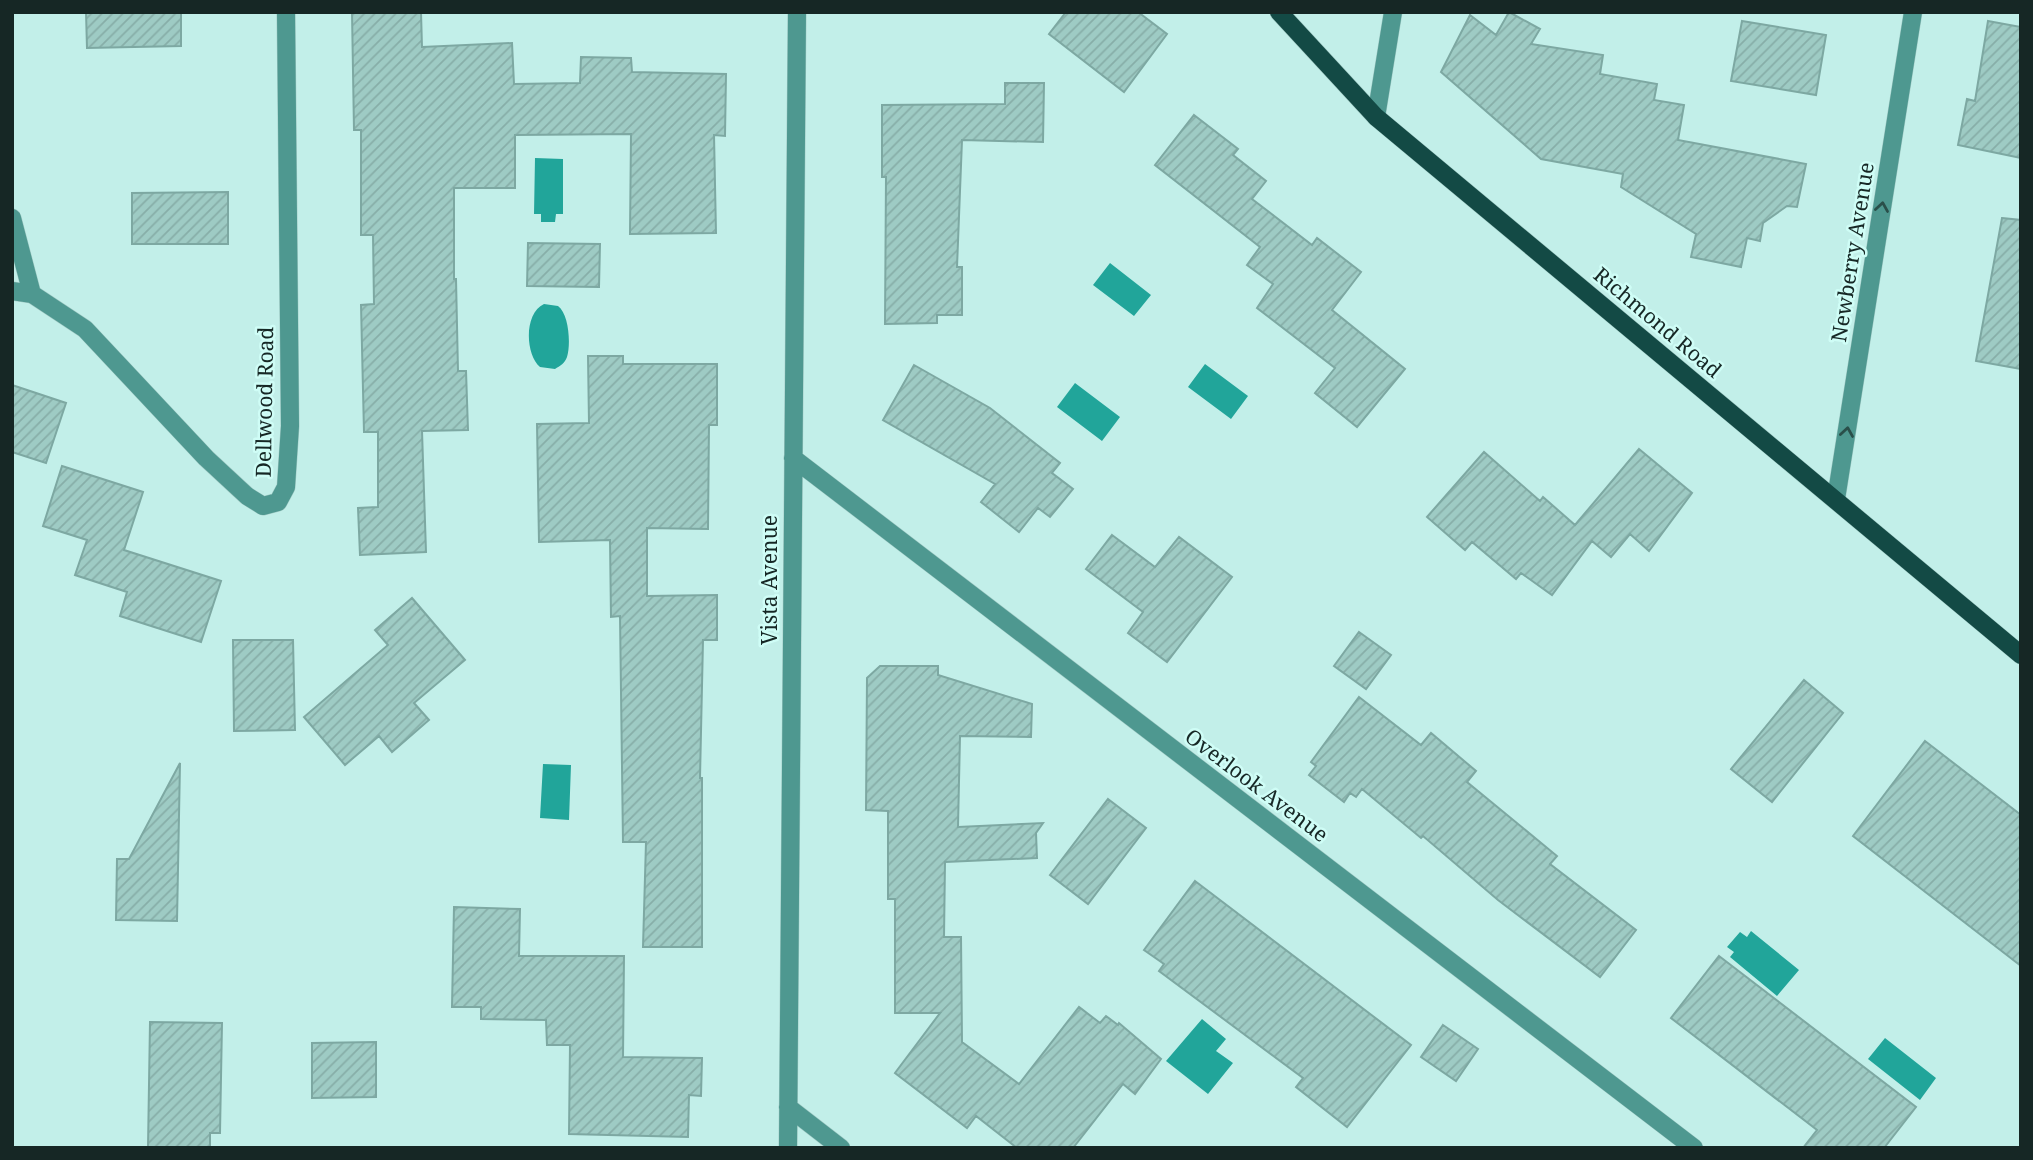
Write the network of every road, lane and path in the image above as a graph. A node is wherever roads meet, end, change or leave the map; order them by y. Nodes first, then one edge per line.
1 (286, 12) edge
2 (797, 12) edge
3 (1279, 12) edge
4 (1393, 12) edge
5 (1913, 12) edge
6 (1376, 117) junction
7 (12, 218) edge
8 (12, 291) edge
9 (32, 294) junction
10 (793, 458) junction
11 (1836, 499) junction
12 (2021, 655) edge
13 (788, 1107) junction
14 (788, 1148) edge
15 (841, 1148) edge
16 (1694, 1148) edge

1 - 9 street, Dellwood Road
2 - 10 street, Vista Avenue
3 - 6 main road, Richmond Road
4 - 6 street
11 -> 5 street, Newberry Avenue
6 - 11 main road, Richmond Road
7 - 9 street
8 - 9 street
10 - 13 street, Vista Avenue
10 - 16 street, Overlook Avenue
11 - 12 main road, Richmond Road
13 - 14 street, Vista Avenue
13 - 15 street

